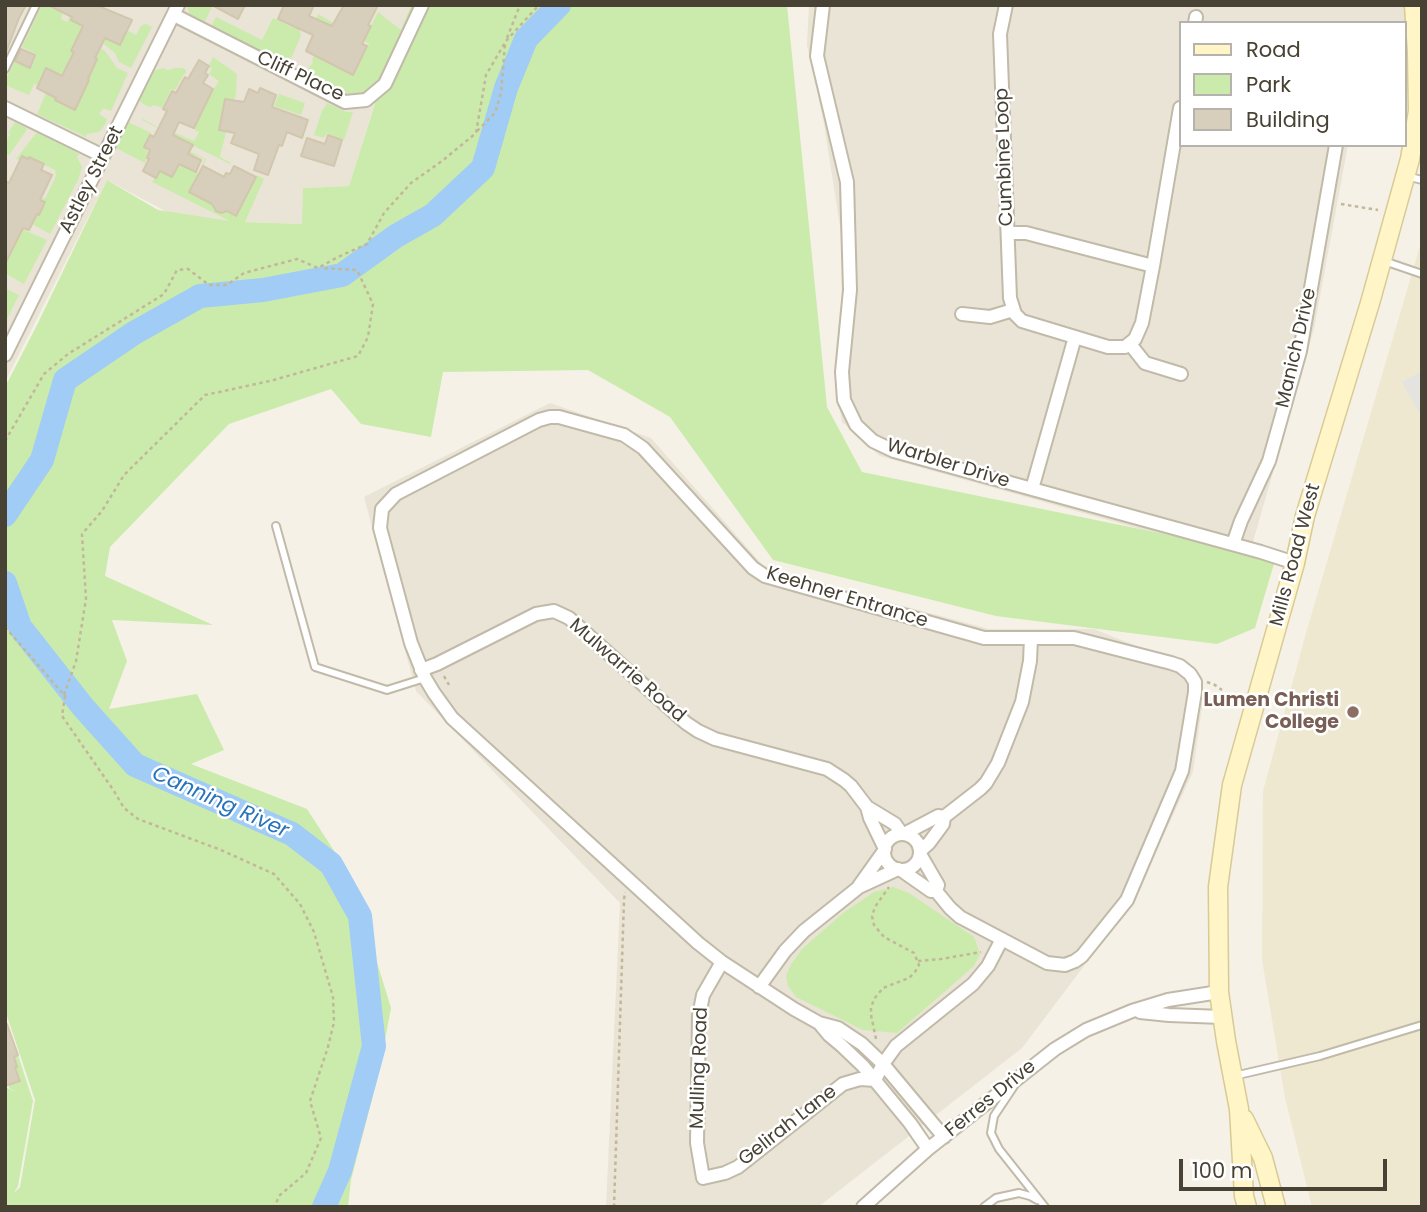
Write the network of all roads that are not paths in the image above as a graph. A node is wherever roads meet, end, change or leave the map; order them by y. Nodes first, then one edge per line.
1 (36, 5) edge
2 (422, 5) edge
3 (823, 5) edge
4 (1006, 5) edge
5 (1414, 5) edge
6 (176, 10) edge
7 (5, 69) edge
8 (5, 108) edge
9 (1178, 120) edge
10 (1336, 147) edge
11 (103, 156) junction
12 (1413, 178) edge
13 (1008, 233) junction
14 (1381, 261) junction
15 (1153, 266) junction
16 (1422, 274) edge
17 (1013, 310) junction
18 (962, 314) dead end
19 (1075, 337) junction
20 (1130, 344) junction
21 (5, 355) edge
22 (1181, 374) dead end
23 (1032, 489) junction
24 (276, 526) dead end
25 (1233, 544) junction
26 (1294, 563) junction
27 (1031, 638) junction
28 (423, 674) junction
29 (867, 807) junction
30 (944, 817) junction
31 (903, 834) junction
32 (884, 850) junction
33 (920, 853) junction
34 (900, 869) junction
35 (859, 887) junction
36 (936, 891) junction
37 (1002, 939) junction
38 (722, 962) junction
39 (759, 987) junction
40 (1219, 992) junction
41 (1132, 1011) junction
42 (1222, 1017) junction
43 (819, 1023) junction
44 (1422, 1025) edge
45 (883, 1064) junction
46 (1022, 1073) junction
47 (1232, 1076) junction
48 (875, 1080) junction
49 (1239, 1110) junction
50 (944, 1137) junction
51 (928, 1149) junction
52 (703, 1178) joint
53 (1043, 1205) edge
54 (863, 1207) edge
55 (984, 1207) edge
56 (1247, 1207) edge
57 (1276, 1207) edge

1 - 7 lane
2 - 6 street, Cliff Place
3 - 23 street, Warbler Drive
4 - 13 street, Cumbine Loop
5 - 12 main road, Mills Road West
6 - 11 street, Astley Street
8 - 11 street
9 - 15 street
10 - 25 street, Manich Drive
11 - 21 street, Astley Street
12 - 14 main road, Mills Road West
13 - 15 street
13 - 17 street, Cumbine Loop
14 - 16 lane
14 - 26 main road, Mills Road West
15 - 20 street
17 - 18 street
17 - 19 street
19 - 20 street
19 - 23 street
20 - 22 street
23 - 25 street, Warbler Drive
24 - 28 lane
25 - 26 street, Warbler Drive
26 - 40 main road, Mills Road West
27 - 28 street, Keehner Entrance
27 - 30 street
27 - 37 street, Keehner Entrance
28 - 29 street, Mulwarrie Road
28 - 38 street, Keehner Entrance
29 - 31 street, Mulwarrie Road
29 - 32 street, Mulwarrie Road
30 - 31 street
30 - 33 street
31 - 32 street
31 - 33 street
32 - 34 street
32 - 35 street
33 - 34 street
33 - 36 street, Keehner Entrance
34 - 35 street
34 - 36 street, Keehner Entrance
35 - 39 street
36 - 37 street, Keehner Entrance
37 - 45 street
38 - 39 street, Keehner Entrance
38 - 52 street, Mulling Road
39 - 43 street, Keehner Entrance
40 - 41 street, Ferres Drive
40 - 42 main road, Mills Road West
41 - 42 street, Ferres Drive
41 - 46 street, Ferres Drive
42 - 47 main road, Mills Road West
43 - 45 street, Keehner Entrance
43 - 48 street, Keehner Entrance
44 - 47 lane
45 - 48 street
45 - 50 street, Keehner Entrance
46 - 50 street, Ferres Drive
46 - 53 lane
47 - 49 main road, Mills Road West
48 - 51 street, Keehner Entrance
48 - 52 street, Gelirah Lane
49 - 56 main road, Mills Road West
49 - 57 main road, Mills Road West
50 - 51 street, Ferres Drive
51 - 54 street, Ferres Drive
53 - 55 lane

